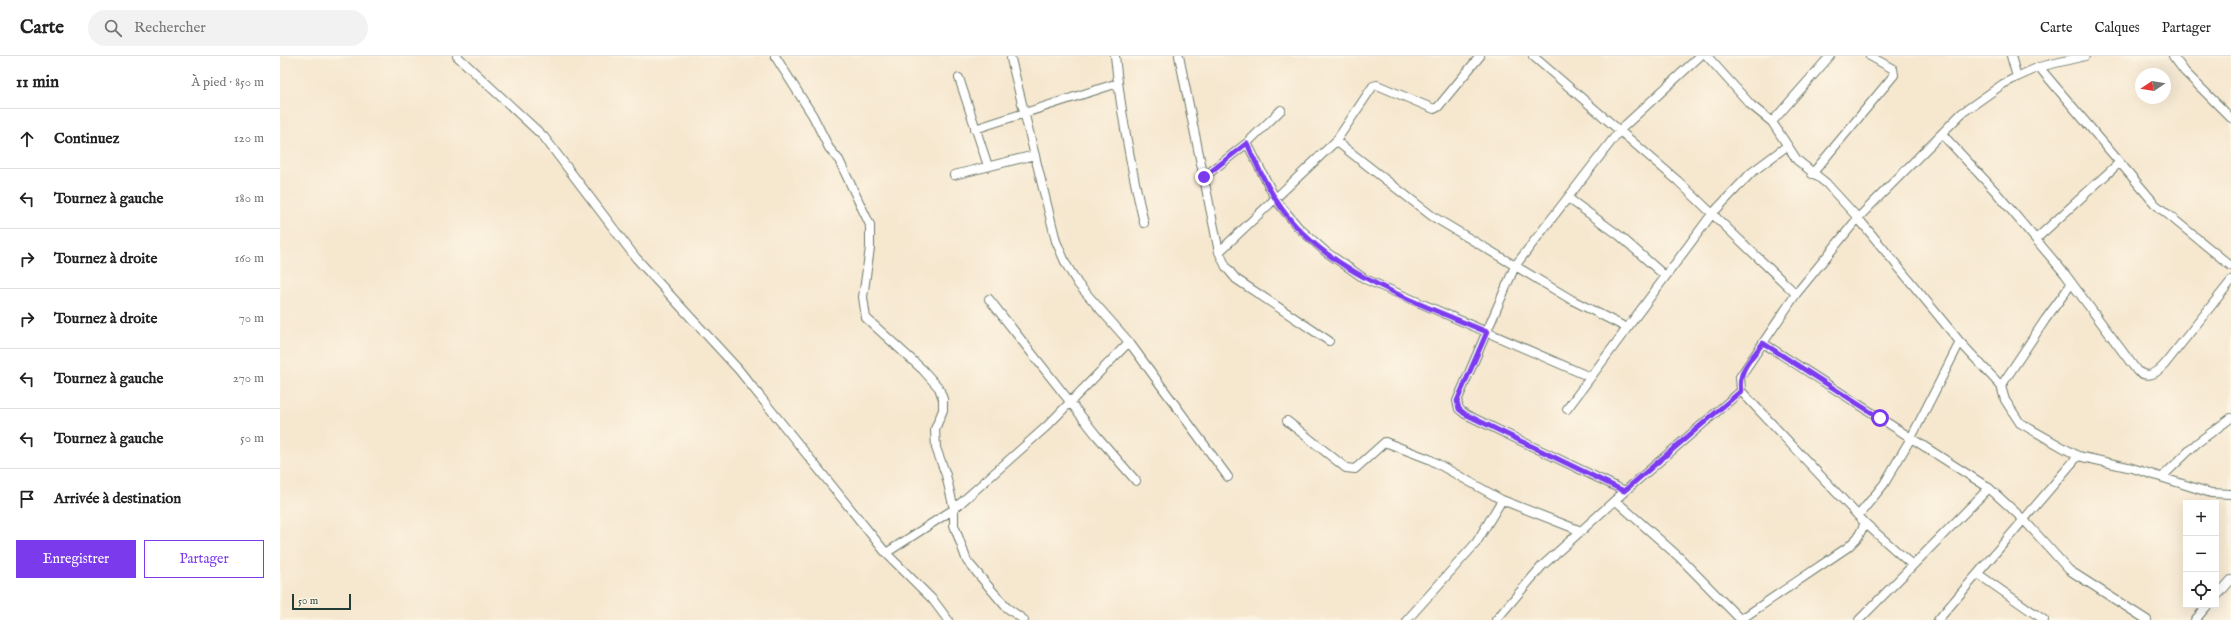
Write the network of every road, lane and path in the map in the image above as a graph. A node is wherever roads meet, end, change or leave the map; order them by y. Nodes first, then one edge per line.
1 (457, 56) edge
2 (775, 56) edge
3 (1115, 56) edge
4 (1179, 56) edge
5 (1480, 56) edge
6 (1533, 56) edge
7 (1700, 56) edge
8 (1707, 56) edge
9 (1830, 56) edge
10 (1870, 56) edge
11 (2011, 56) edge
12 (2084, 56) edge
13 (2173, 56) edge
14 (1011, 59) dead end
15 (2039, 67) junction
16 (2017, 77) junction
17 (959, 78) dead end
18 (1118, 83) junction
19 (1281, 110) dead end
20 (1025, 112) junction
21 (2231, 118) edge
22 (1772, 122) junction
23 (975, 129) junction
24 (1620, 130) junction
25 (1942, 134) junction
26 (1336, 141) junction
27 (1247, 143) junction
28 (1788, 146) junction
29 (1035, 154) junction
30 (2119, 163) junction
31 (988, 166) junction
32 (1812, 174) junction
33 (954, 175) dead end
34 (1204, 177) junction
35 (1568, 198) junction
36 (1276, 200) junction
37 (1712, 214) junction
38 (1858, 218) junction
39 (1144, 223) dead end
40 (2036, 239) junction
41 (1219, 252) junction
42 (1515, 266) junction
43 (2231, 266) edge
44 (1665, 276) junction
45 (2231, 280) edge
46 (2072, 283) junction
47 (1796, 294) junction
48 (989, 299) dead end
49 (1627, 328) junction
50 (1487, 332) junction
51 (1329, 341) dead end
52 (1129, 342) junction
53 (1960, 342) junction
54 (1763, 343) junction
55 (1590, 377) junction
56 (2001, 386) junction
57 (1741, 391) junction
58 (1072, 402) junction
59 (1567, 409) dead end
60 (2231, 418) edge
61 (1287, 421) dead end
62 (1910, 438) junction
63 (2078, 456) junction
64 (1228, 477) dead end
65 (2162, 477) junction
66 (1136, 480) dead end
67 (1989, 488) junction
68 (1624, 491) junction
69 (2231, 494) edge
70 (1502, 500) junction
71 (1615, 500) junction
72 (954, 509) junction
73 (1858, 516) junction
74 (2024, 520) junction
75 (1865, 524) junction
76 (1581, 531) junction
77 (886, 553) junction
78 (1912, 565) junction
79 (1978, 574) junction
80 (2231, 580) edge
81 (2219, 594) edge
82 (2205, 608) edge
83 (1941, 619) edge
84 (948, 620) edge
85 (1024, 620) edge
86 (1407, 620) edge
87 (1496, 620) edge
88 (1740, 620) edge
89 (1859, 620) edge
90 (2044, 620) edge
91 (2146, 620) edge
92 (2195, 620) edge

1 - 77 street
2 - 72 street
3 - 18 street
4 - 34 street
5 - 26 street
6 - 24 street
7 - 24 street
8 - 22 street
9 - 22 street
10 - 32 street
11 - 16 street
12 - 15 street
13 - 21 street
14 - 20 street
15 - 16 street
15 - 30 street
16 - 25 street
17 - 23 street
18 - 20 street
18 - 39 street
19 - 27 street
20 - 23 street
20 - 29 street
22 - 28 street
23 - 31 street
24 - 35 street
24 - 37 street
25 - 38 street
25 - 40 street
26 - 36 street
26 - 42 street
27 - 34 street
27 - 36 street
28 - 32 street
28 - 37 street
29 - 31 street
29 - 52 street
30 - 40 street
30 - 43 street
31 - 33 street
32 - 38 street
34 - 41 street
35 - 42 street
35 - 44 street
36 - 41 street
36 - 50 street
37 - 44 street
37 - 47 street
38 - 47 street
38 - 53 street
40 - 46 street
41 - 51 street
42 - 49 street
42 - 50 street
44 - 49 street
45 - 46 street
46 - 56 street
47 - 54 street
48 - 58 street
49 - 55 street
50 - 55 street
50 - 68 street
52 - 58 street
52 - 64 street
53 - 56 street
53 - 62 street
54 - 57 street
54 - 62 street
55 - 59 street
56 - 63 street
57 - 68 street
57 - 73 street
58 - 66 street
58 - 72 street
60 - 65 street
61 - 70 street
62 - 67 street
62 - 73 street
63 - 65 street
63 - 74 street
65 - 69 street
67 - 74 street
67 - 78 street
68 - 71 street
70 - 76 street
70 - 86 street
71 - 76 street
71 - 88 street
72 - 77 street
72 - 85 street
73 - 75 street
74 - 79 street
74 - 91 street
75 - 78 street
75 - 88 street
76 - 87 street
77 - 84 street
78 - 89 street
79 - 83 street
79 - 90 street
80 - 81 street
82 - 92 street

